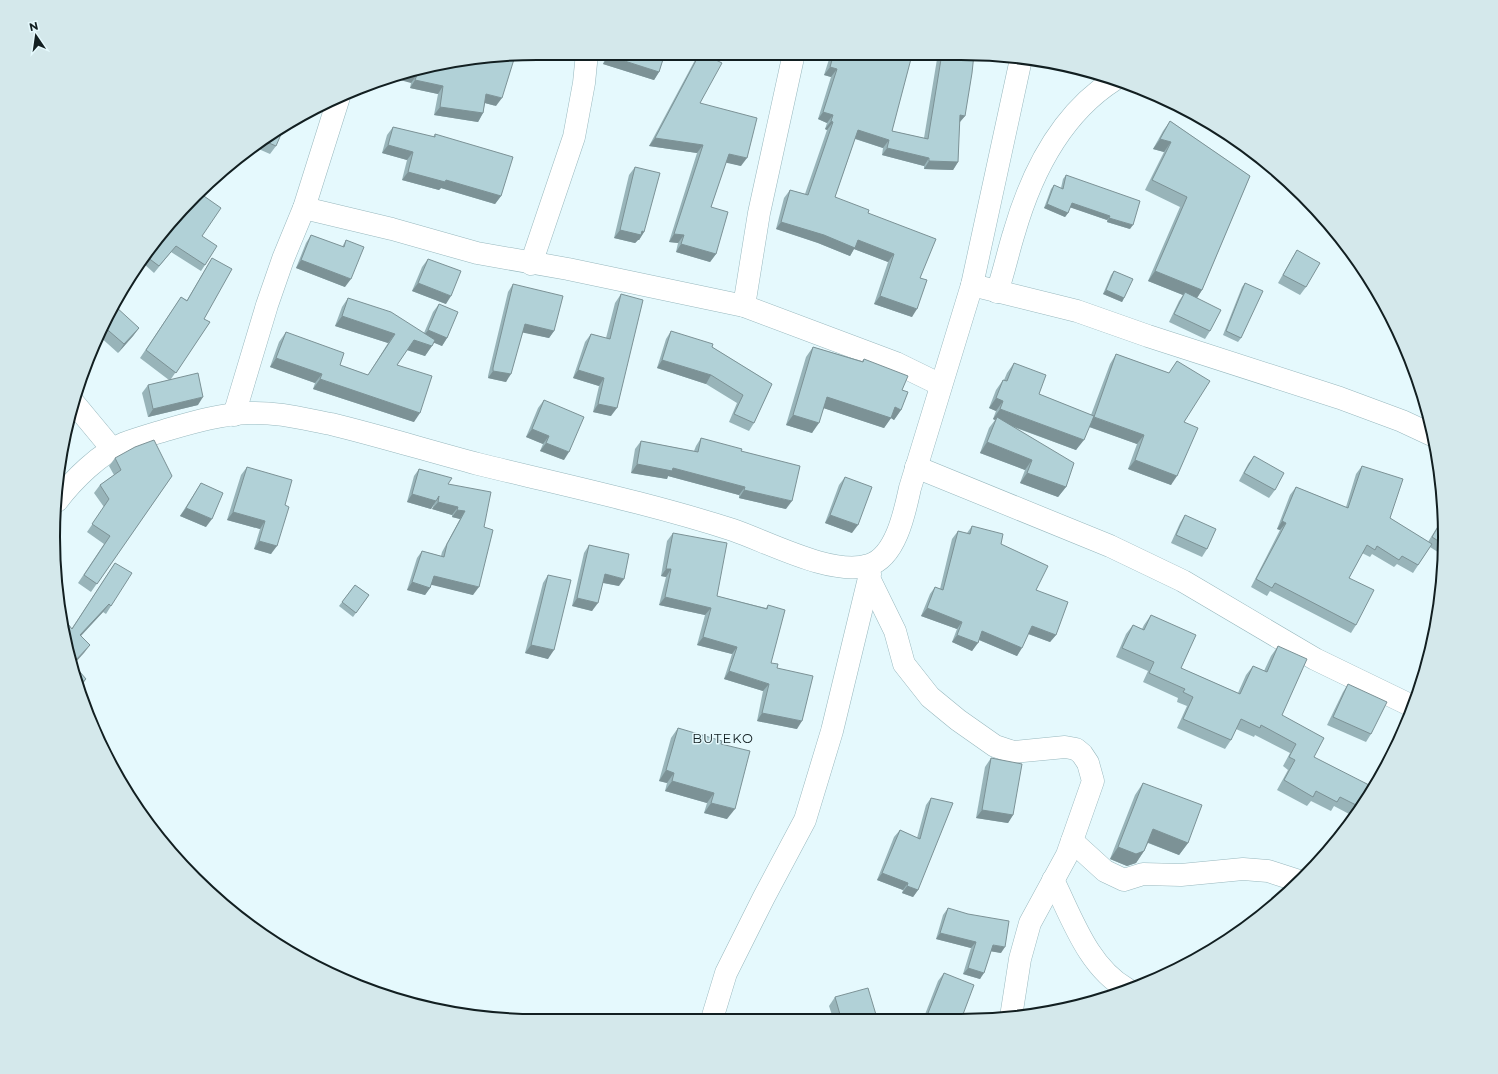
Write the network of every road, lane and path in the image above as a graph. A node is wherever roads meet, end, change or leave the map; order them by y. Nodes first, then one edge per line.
1 (586, 60) edge
2 (792, 60) edge
3 (1020, 64) edge
4 (1109, 84) edge
5 (337, 104) edge
6 (304, 208) junction
7 (531, 264) junction
8 (972, 286) junction
9 (997, 292) junction
10 (744, 306) junction
11 (942, 385) junction
12 (78, 407) edge
13 (234, 415) junction
14 (1426, 432) edge
15 (113, 450) junction
16 (916, 467) junction
17 (62, 494) edge
18 (870, 571) junction
19 (1408, 704) edge
20 (1072, 842) junction
21 (1293, 879) edge
22 (1053, 880) junction
23 (1122, 986) edge
24 (1012, 1011) edge
25 (714, 1014) edge

1 - 7 street
2 - 10 street
3 - 8 street
4 - 9 street
5 - 6 street
6 - 7 street
6 - 13 street
7 - 10 street
8 - 9 street
8 - 11 street
9 - 14 street
10 - 11 street
11 - 16 street
12 - 15 street
13 - 15 street
13 - 18 street
15 - 17 street
16 - 18 street
16 - 19 street
18 - 20 street
18 - 25 street
20 - 21 street
20 - 22 street
22 - 23 street
22 - 24 street

